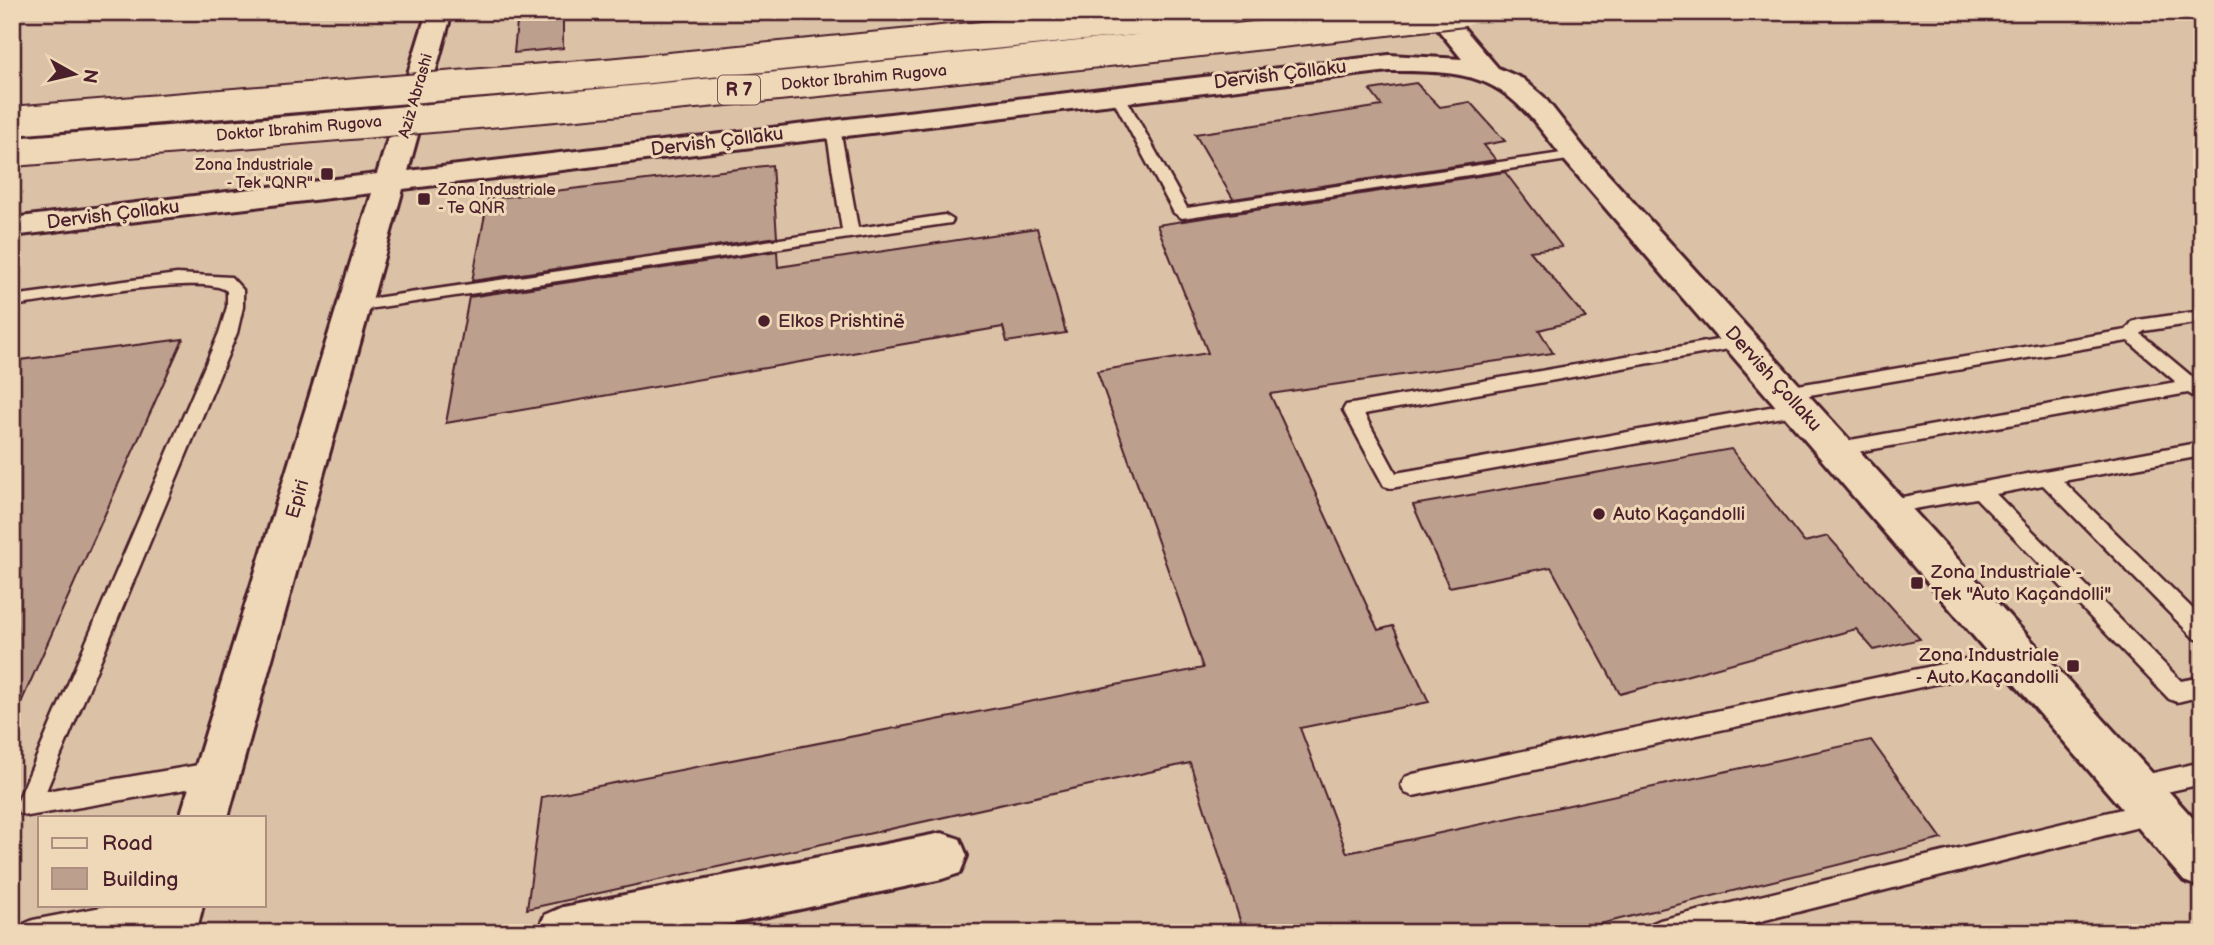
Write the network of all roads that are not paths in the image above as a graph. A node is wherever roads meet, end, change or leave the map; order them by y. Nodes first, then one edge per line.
1 (19, 12) edge
2 (440, 12) edge
3 (1224, 12) edge
4 (1436, 12) edge
5 (1463, 12) edge
6 (12, 13) edge
7 (1488, 73) junction
8 (1116, 94) junction
9 (12, 121) edge
10 (833, 128) junction
11 (12, 152) edge
12 (1575, 155) junction
13 (391, 181) junction
14 (945, 220) dead end
15 (12, 227) edge
16 (850, 234) junction
17 (12, 300) edge
18 (354, 306) junction
19 (2202, 316) edge
20 (2132, 335) junction
21 (1740, 342) junction
22 (2197, 390) edge
23 (1792, 400) junction
24 (1835, 449) junction
25 (2202, 449) edge
26 (2048, 478) junction
27 (1980, 490) junction
28 (1886, 507) junction
29 (2202, 632) edge
30 (2019, 657) junction
31 (2202, 686) edge
32 (217, 772) junction
33 (2202, 773) edge
34 (1413, 785) dead end
35 (2145, 800) junction
36 (204, 816) edge
37 (943, 856) dead end
38 (2202, 864) edge
39 (171, 906) edge
40 (176, 906) edge
41 (33, 933) edge
42 (170, 933) edge
43 (563, 933) edge
44 (1660, 933) edge

1 - 6 lane
2 - 13 main road, Aziz Abrashi
3 - 9 main road, Doktor Ibrahim Rugova / R 7, bridge
4 - 7 main road
5 - 11 main road, Doktor Ibrahim Rugova / R 7, bridge
7 - 8 main road, Dervish Çollaku
7 - 12 main road, Dervish Çollaku
8 - 10 main road, Dervish Çollaku
8 - 12 lane
10 - 13 main road, Dervish Çollaku
10 - 16 lane
12 - 21 main road, Dervish Çollaku
13 - 15 main road, Dervish Çollaku
13 - 18 main road, Epiri
14 - 16 lane
16 - 18 lane
17 - 32 lane
18 - 32 main road, Epiri
19 - 20 lane
20 - 22 lane
20 - 23 lane
21 - 23 main road, Dervish Çollaku
21 - 23 lane
22 - 24 lane
23 - 24 main road, Dervish Çollaku
24 - 28 main road, Dervish Çollaku
25 - 26 lane
26 - 27 lane
26 - 29 lane
27 - 28 lane
27 - 31 lane
28 - 30 main road, Dervish Çollaku
30 - 34 lane
30 - 35 main road, Dervish Çollaku
32 - 36 main road, Epiri
33 - 35 lane
35 - 38 main road, Dervish Çollaku
35 - 44 lane
37 - 43 main road
39 - 41 lane
40 - 42 main road

